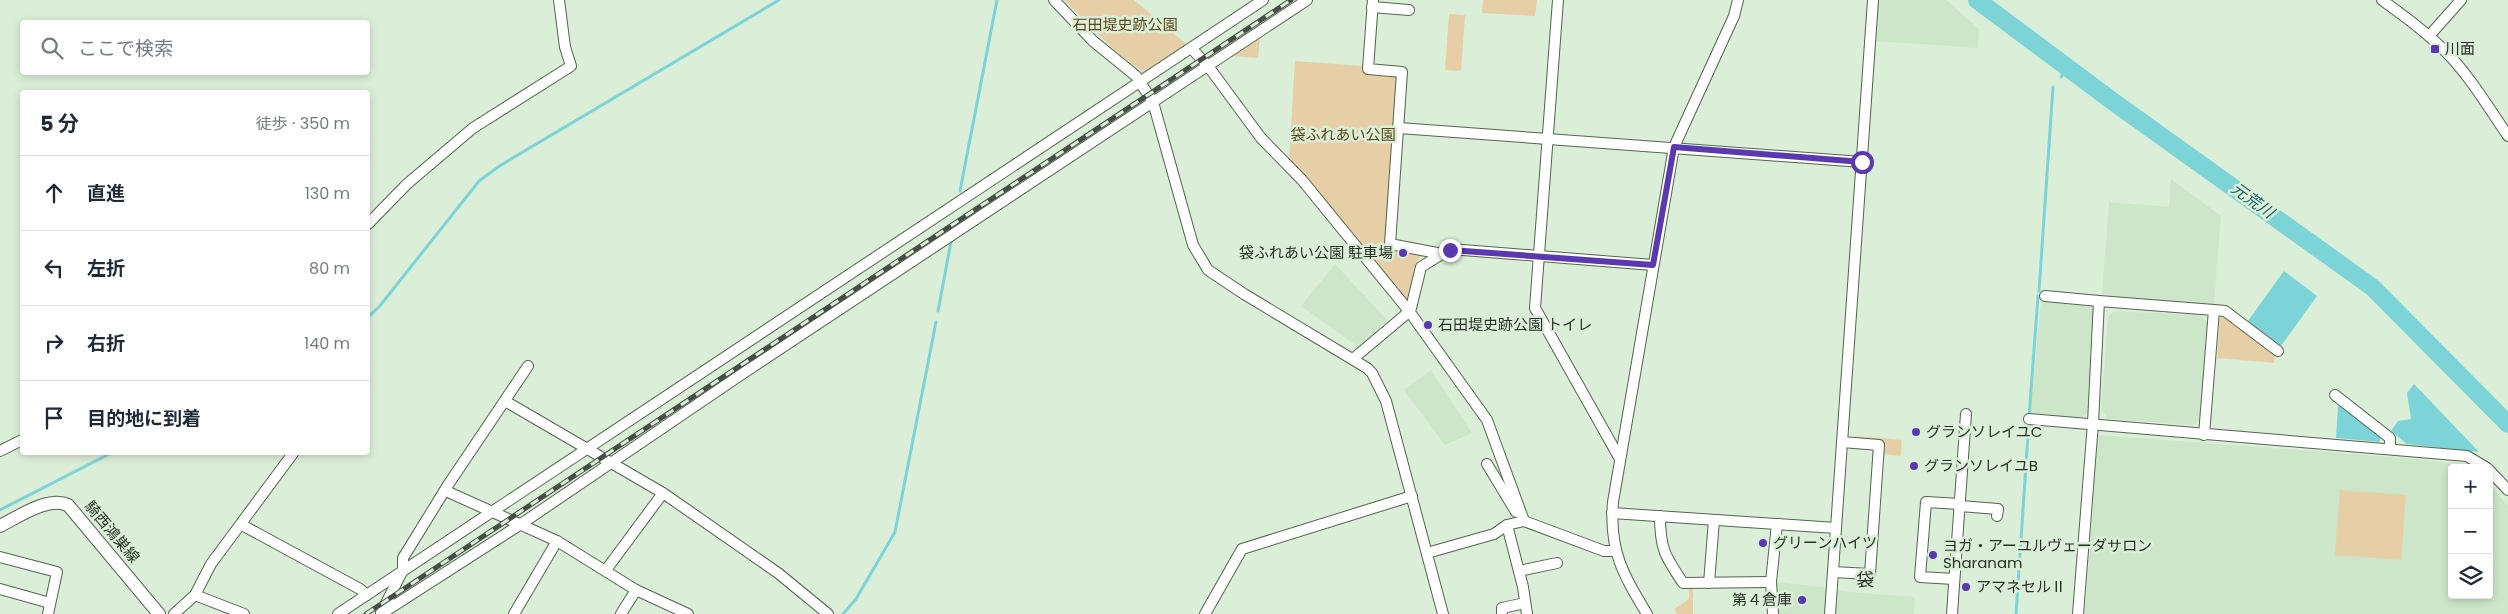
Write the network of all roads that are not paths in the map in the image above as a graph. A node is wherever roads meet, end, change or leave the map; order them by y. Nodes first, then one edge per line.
1 (559, 0) edge
2 (1054, 0) edge
3 (1263, 0) edge
4 (1307, 0) edge
5 (1558, 0) edge
6 (1738, 0) edge
7 (1873, 0) edge
8 (2382, 0) edge
9 (2461, 0) edge
10 (1372, 3) edge
11 (1409, 10) dead end
12 (2429, 36) junction
13 (1191, 48) junction
14 (1208, 66) junction
15 (1141, 82) junction
16 (1153, 102) junction
17 (1399, 128) junction
18 (2508, 136) edge
19 (1547, 139) junction
20 (1674, 147) junction
21 (1862, 162) junction
22 (370, 222) edge
23 (1442, 254) junction
24 (1539, 256) junction
25 (1653, 265) junction
26 (2045, 296) dead end
27 (2099, 301) junction
28 (2214, 310) junction
29 (1409, 311) junction
30 (2278, 352) dead end
31 (1354, 358) junction
32 (528, 366) dead end
33 (2335, 395) dead end
34 (506, 401) junction
35 (1966, 414) dead end
36 (2029, 419) dead end
37 (2093, 423) junction
38 (2204, 435) junction
39 (20, 441) edge
40 (1842, 442) junction
41 (587, 448) junction
42 (2390, 449) junction
43 (0, 451) edge
44 (292, 455) edge
45 (1620, 459) junction
46 (610, 462) junction
47 (1487, 464) dead end
48 (2480, 464) edge
49 (2493, 474) edge
50 (2508, 490) edge
51 (446, 491) junction
52 (663, 493) junction
53 (1412, 496) junction
54 (1960, 505) junction
55 (1998, 509) dead end
56 (492, 512) junction
57 (1612, 513) junction
58 (1660, 516) junction
59 (1714, 520) junction
60 (1523, 522) junction
61 (522, 524) junction
62 (1777, 524) junction
63 (242, 525) junction
64 (1506, 525) junction
65 (0, 526) edge
66 (1836, 528) junction
67 (557, 541) junction
68 (1614, 551) junction
69 (1427, 553) junction
70 (0, 557) edge
71 (1557, 563) dead end
72 (403, 570) junction
73 (606, 570) junction
74 (1519, 571) junction
75 (1833, 572) junction
76 (1954, 579) junction
77 (1771, 582) junction
78 (1709, 583) junction
79 (0, 589) edge
80 (636, 590) junction
81 (195, 595) junction
82 (367, 596) junction
83 (50, 603) junction
84 (1525, 603) junction
85 (48, 614) edge
86 (159, 614) edge
87 (174, 614) edge
88 (244, 614) edge
89 (338, 614) edge
90 (381, 614) edge
91 (514, 614) edge
92 (621, 614) edge
93 (688, 614) edge
94 (828, 614) edge
95 (1205, 614) edge
96 (1443, 614) edge
97 (1502, 614) edge
98 (1526, 614) edge
99 (1647, 614) edge
100 (1773, 614) edge
101 (1830, 614) edge
102 (1952, 614) edge
103 (2078, 614) edge

1 - 22 street
2 - 15 street
3 - 13 street
4 - 14 street
5 - 19 street
6 - 20 street
7 - 21 street
8 - 12 street
9 - 12 street
10 - 11 street
10 - 17 street
12 - 18 street
13 - 14 street
13 - 15 street
14 - 16 street
14 - 29 street
15 - 16 street
15 - 41 street
16 - 31 street
16 - 46 street
17 - 19 street
17 - 23 street
19 - 20 street
19 - 24 street
20 - 21 street
20 - 25 street
21 - 40 street
23 - 24 street
23 - 29 street
24 - 25 street
24 - 45 street
25 - 45 street
26 - 27 street
27 - 28 street
27 - 37 street
28 - 30 street
28 - 38 street
29 - 31 street
29 - 60 street
31 - 53 street
32 - 34 street
33 - 42 street
34 - 41 street
34 - 51 street
35 - 54 street
36 - 37 street
37 - 38 street
37 - 103 street
38 - 42 street
39 - 43 street
40 - 66 street
40 - 75 street
41 - 46 street
41 - 56 street
42 - 48 street
44 - 63 street
45 - 57 street
46 - 52 street
46 - 61 street
47 - 60 street
49 - 50 street
51 - 56 street
51 - 72 street
52 - 73 street
52 - 94 street
53 - 69 street
53 - 95 street
54 - 55 street
54 - 76 street
54 - 76 street
56 - 61 street
56 - 72 street
57 - 58 street
57 - 68 street
58 - 59 street
58 - 78 street
59 - 62 street
59 - 78 street
60 - 64 street
60 - 68 street
61 - 67 street
61 - 90 street
62 - 66 street
62 - 77 street
63 - 81 street
63 - 82 street
64 - 69 street
64 - 74 street
65 - 86 main road, 騎西鴻巣線
66 - 75 street
67 - 73 street
67 - 91 street
68 - 99 street
69 - 96 street
70 - 83 street
71 - 74 street
72 - 82 street
72 - 90 street
73 - 80 street
74 - 84 street
75 - 101 street
76 - 102 street
77 - 78 street
77 - 100 street
79 - 83 street
80 - 92 street
80 - 93 street
81 - 87 street
81 - 88 street
82 - 89 street
83 - 85 street
84 - 97 street
84 - 98 street

